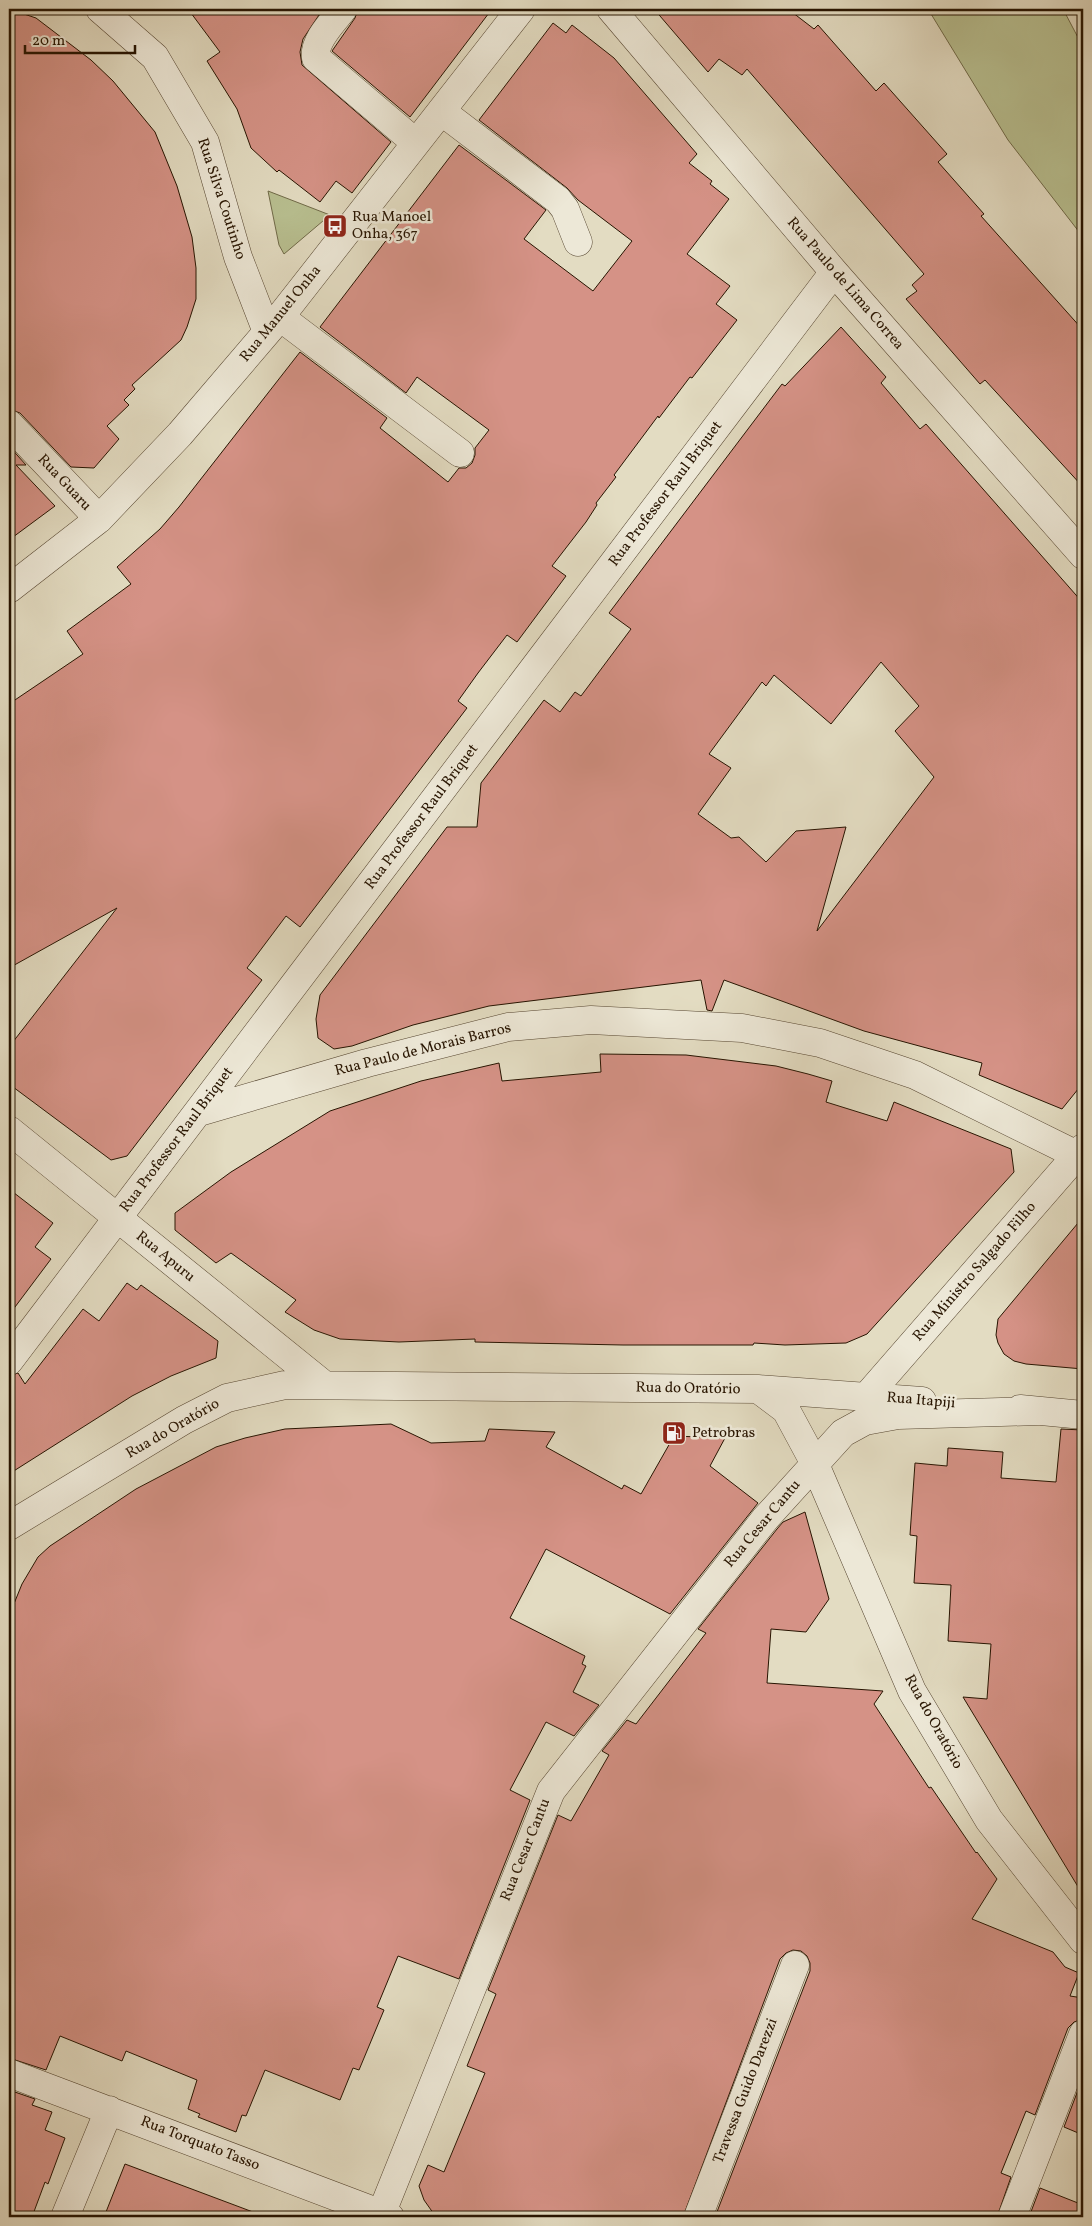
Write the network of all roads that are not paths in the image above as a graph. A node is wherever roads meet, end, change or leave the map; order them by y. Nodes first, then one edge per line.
1 (100, 9) edge
2 (343, 9) edge
3 (521, 9) edge
4 (611, 9) edge
5 (441, 111) junction
6 (416, 143) junction
7 (578, 242) dead end
8 (834, 272) junction
9 (274, 324) junction
10 (9, 424) edge
11 (460, 453) dead end
12 (99, 519) junction
13 (1083, 555) edge
14 (9, 589) edge
15 (199, 1112) junction
16 (9, 1130) edge
17 (1080, 1152) edge
18 (117, 1218) junction
19 (9, 1361) edge
20 (323, 1384) junction
21 (758, 1389) junction
22 (867, 1396) junction
23 (1038, 1411) junction
24 (1083, 1414) edge
25 (814, 1462) junction
26 (9, 1526) edge
27 (1083, 1940) edge
28 (796, 1965) dead end
29 (1083, 2034) edge
30 (9, 2073) edge
31 (109, 2110) junction
32 (384, 2216) edge
33 (65, 2217) edge
34 (698, 2217) edge
35 (1012, 2217) edge

1 - 9 street, Rua Silva Coutinho
2 - 6 street
3 - 5 street, Rua Manuel Onha
4 - 8 street, Rua Paulo de Lima Correa
5 - 6 street, Rua Manuel Onha
5 - 7 street
6 - 9 street, Rua Manuel Onha
8 - 13 street, Rua Paulo de Lima Correa
8 - 15 street, Rua Professor Raul Briquet
9 - 11 street
9 - 12 street, Rua Manuel Onha
10 - 12 street, Rua Guaru
12 - 14 street, Rua Manuel Onha
15 - 17 street, Rua Paulo de Morais Barros
15 - 18 street, Rua Professor Raul Briquet
16 - 18 street, Rua Apuru
17 - 22 street, Rua Ministro Salgado Filho
18 - 19 street, Rua Professor Raul Briquet
18 - 20 street, Rua Apuru
20 - 21 street, Rua do Oratório
20 - 26 street, Rua do Oratório
21 - 22 street, Rua Itapiji
21 - 25 street, Rua do Oratório
22 - 23 street, Rua Itapiji
23 - 24 street, Rua Itapiji
23 - 25 street, Rua Cesar Cantu
25 - 27 street, Rua do Oratório
25 - 32 street, Rua Cesar Cantu
28 - 34 street, Travessa Guido Darezzi
29 - 35 street
30 - 31 street, Rua Torquato Tasso
31 - 32 street, Rua Torquato Tasso
31 - 33 street

